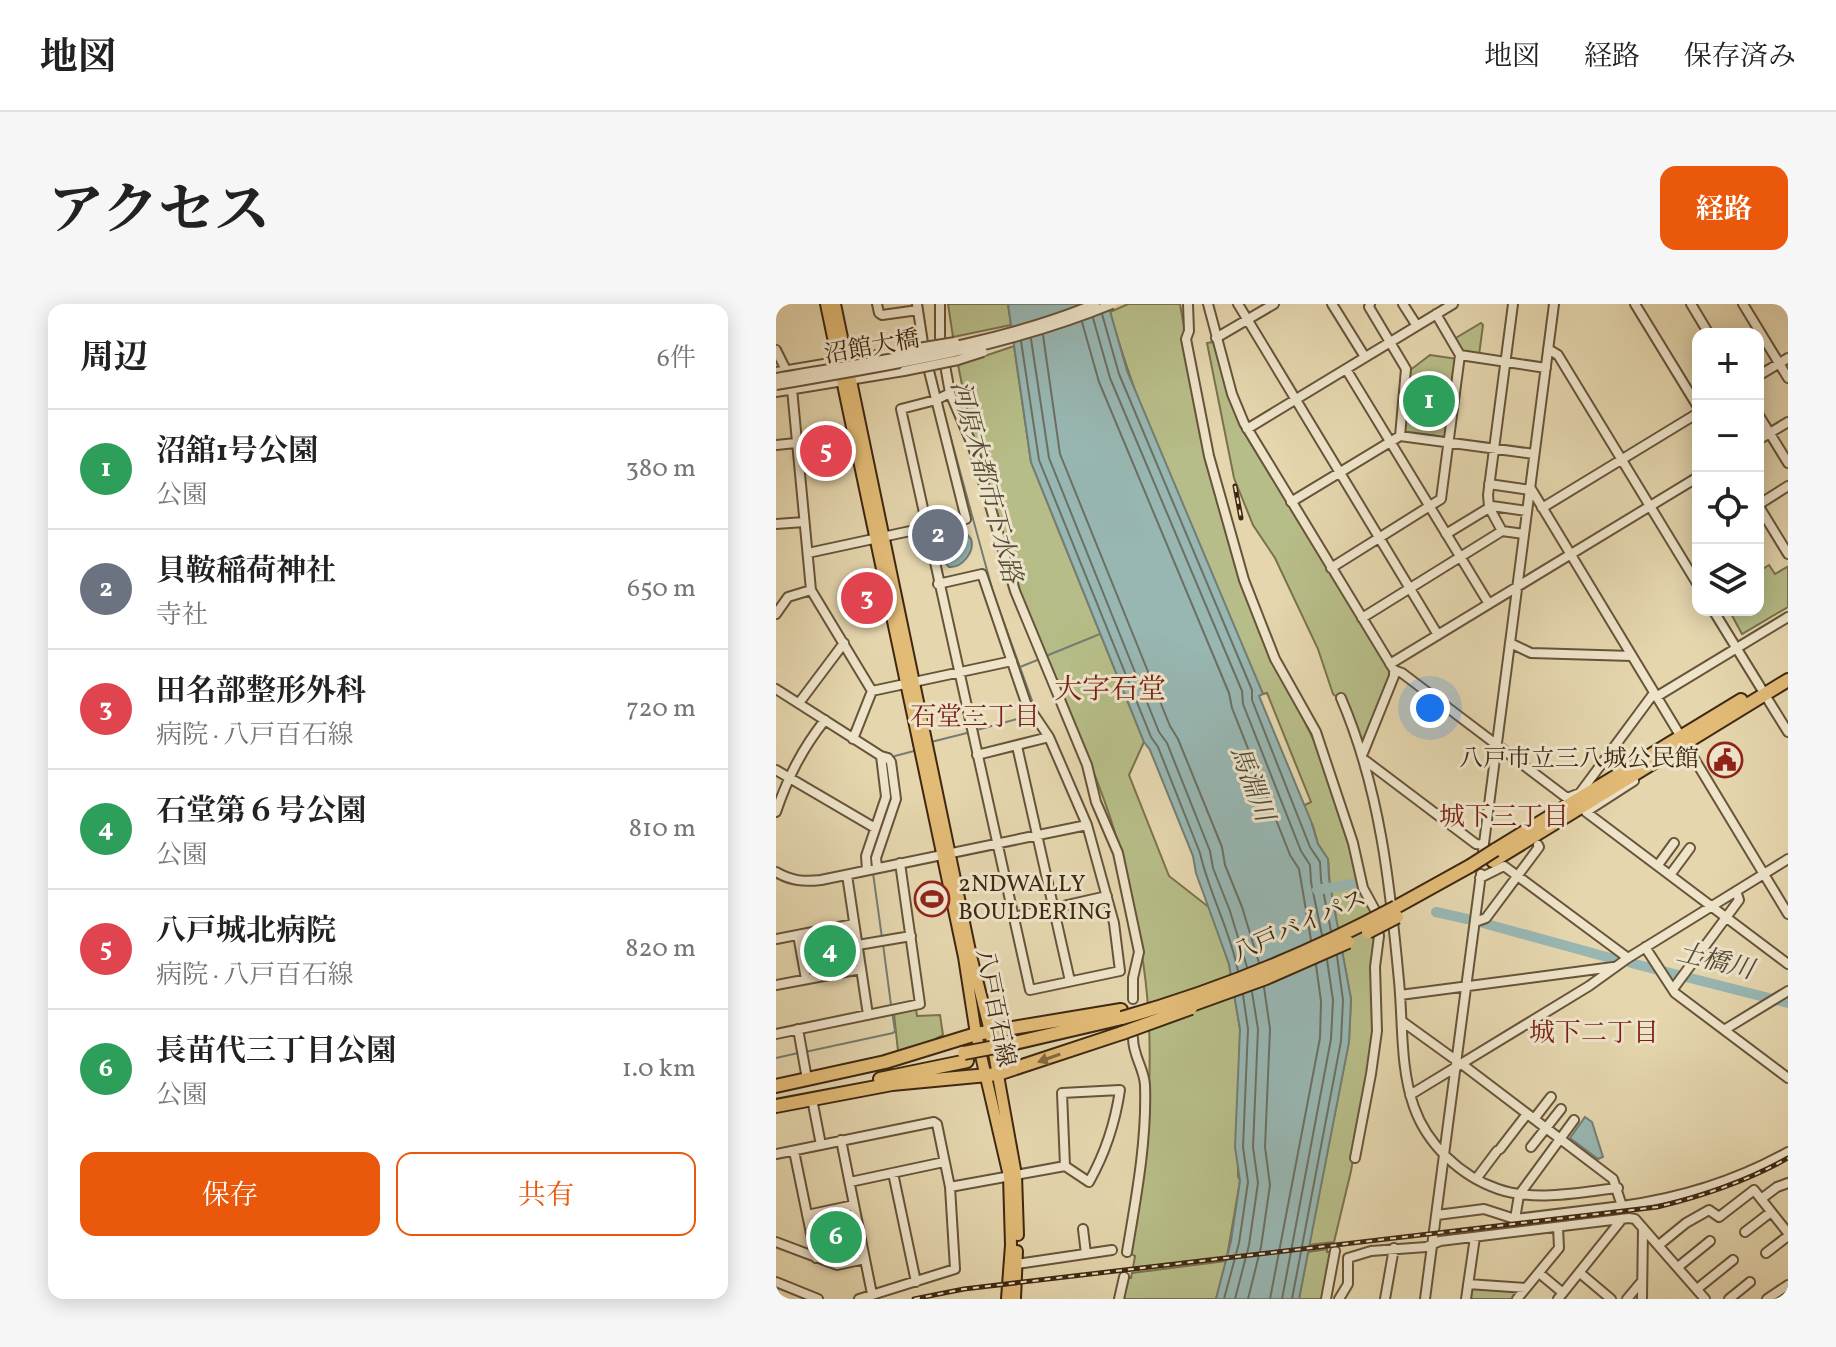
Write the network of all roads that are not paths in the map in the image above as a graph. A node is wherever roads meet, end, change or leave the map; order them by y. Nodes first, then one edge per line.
1 (826, 304) edge
2 (835, 304) edge
3 (877, 304) edge
4 (940, 304) edge
5 (1095, 304) edge
6 (1112, 304) edge
7 (1188, 304) edge
8 (1208, 304) edge
9 (1238, 304) edge
10 (1274, 304) edge
11 (1332, 304) edge
12 (1369, 304) edge
13 (1403, 304) edge
14 (1453, 304) edge
15 (1513, 304) edge
16 (1554, 304) edge
17 (1635, 304) edge
18 (1691, 304) edge
19 (1743, 304) edge
20 (917, 307) edge
21 (1436, 314) junction
22 (1247, 320) junction
23 (1036, 325) junction
24 (1417, 326) junction
25 (1705, 328) edge
26 (1021, 337) junction
27 (1216, 338) junction
28 (1390, 342) junction
29 (923, 343) dead end
30 (1548, 349) junction
31 (776, 350) edge
32 (1460, 355) junction
33 (1365, 357) junction
34 (1788, 358) edge
35 (843, 361) junction
36 (1505, 361) junction
37 (1779, 363) junction
38 (1546, 368) junction
39 (1346, 369) junction
40 (786, 370) junction
41 (929, 371) dead end
42 (776, 372) edge
43 (1764, 372) edge
44 (776, 378) edge
45 (1788, 378) edge
46 (847, 380) junction
47 (776, 385) edge
48 (792, 389) junction
49 (776, 392) edge
50 (950, 393) junction
51 (1296, 399) junction
52 (936, 400) junction
53 (1694, 400) edge
54 (1692, 417) edge
55 (1788, 422) edge
56 (1764, 424) edge
57 (1247, 429) junction
58 (1770, 433) junction
59 (1400, 436) junction
60 (1764, 436) edge
61 (1391, 442) junction
62 (796, 443) junction
63 (1450, 443) junction
64 (776, 445) edge
65 (1493, 449) junction
66 (1534, 454) junction
67 (1622, 460) junction
68 (1788, 463) edge
69 (1340, 473) junction
70 (1692, 481) edge
71 (1489, 484) junction
72 (1788, 486) edge
73 (1530, 488) junction
74 (1764, 501) edge
75 (1291, 502) junction
76 (1650, 506) junction
77 (1430, 507) junction
78 (1489, 507) junction
79 (1542, 508) junction
80 (1527, 511) junction
81 (1764, 515) edge
82 (804, 522) junction
83 (776, 524) edge
84 (926, 528) junction
85 (1502, 531) junction
86 (1446, 534) junction
87 (1524, 534) junction
88 (1379, 537) junction
89 (879, 538) junction
90 (808, 553) junction
91 (1788, 554) edge
92 (1570, 555) junction
93 (1460, 557) junction
94 (1331, 568) junction
95 (1692, 575) edge
96 (938, 584) junction
97 (1517, 587) junction
98 (1409, 588) junction
99 (811, 590) junction
100 (1489, 604) junction
101 (776, 614) edge
102 (1717, 616) edge
103 (1788, 617) edge
104 (1362, 618) junction
105 (1438, 635) junction
106 (844, 643) junction
107 (1510, 643) junction
108 (1737, 649) junction
109 (1632, 656) junction
110 (1012, 661) junction
111 (1392, 667) junction
112 (1788, 671) edge
113 (958, 673) junction
114 (1788, 680) edge
115 (910, 682) junction
116 (776, 689) edge
117 (872, 691) junction
118 (1763, 691) junction
119 (1655, 695) junction
120 (1341, 698) dead end
121 (799, 703) junction
122 (825, 720) junction
123 (1788, 732) edge
124 (1049, 737) junction
125 (853, 739) junction
126 (1683, 741) junction
127 (1497, 744) junction
128 (1017, 746) junction
129 (977, 755) junction
130 (881, 756) junction
131 (1364, 758) junction
132 (776, 770) edge
133 (1640, 772) junction
134 (787, 778) junction
135 (776, 812) edge
136 (1087, 825) junction
137 (875, 828) junction
138 (1037, 835) junction
139 (997, 843) junction
140 (1674, 843) dead end
141 (1538, 845) dead end
142 (1690, 848) dead end
143 (1489, 852) junction
144 (946, 854) junction
145 (1788, 859) edge
146 (900, 863) junction
147 (1658, 865) junction
148 (877, 868) junction
149 (867, 870) junction
150 (776, 873) edge
151 (1475, 874) junction
152 (1764, 874) junction
153 (847, 875) junction
154 (1517, 875) junction
155 (1670, 875) junction
156 (1736, 891) junction
157 (1107, 896) junction
158 (1784, 899) edge
159 (1712, 906) junction
160 (1054, 908) junction
161 (1397, 912) junction
162 (1788, 914) edge
163 (1014, 917) junction
164 (1726, 917) junction
165 (1475, 922) junction
166 (854, 924) junction
167 (798, 935) junction
168 (911, 936) junction
169 (776, 939) edge
170 (858, 945) junction
171 (1645, 947) junction
172 (1628, 958) junction
173 (1788, 964) edge
174 (1616, 967) junction
175 (861, 969) junction
176 (806, 979) junction
177 (1070, 981) junction
178 (776, 985) edge
179 (1466, 987) junction
180 (1673, 989) junction
181 (1788, 991) edge
182 (1400, 995) junction
183 (1133, 999) dead end
184 (868, 1015) junction
185 (1403, 1022) junction
186 (1124, 1025) junction
187 (798, 1029) junction
188 (1724, 1030) junction
189 (990, 1031) junction
190 (776, 1034) edge
191 (976, 1034) junction
192 (965, 1057) junction
193 (1457, 1063) junction
194 (992, 1075) junction
195 (1788, 1078) edge
196 (807, 1079) junction
197 (776, 1089) edge
198 (1410, 1095) junction
199 (1551, 1097) dead end
200 (812, 1099) junction
201 (776, 1103) edge
202 (1561, 1109) dead end
203 (1531, 1116) junction
204 (1574, 1120) dead end
205 (1546, 1128) junction
206 (1561, 1139) junction
207 (841, 1140) junction
208 (821, 1145) junction
209 (1531, 1147) dead end
210 (794, 1151) junction
211 (1788, 1152) edge
212 (776, 1154) edge
213 (1444, 1155) junction
214 (1355, 1158) dead end
215 (944, 1162) junction
216 (1065, 1166) junction
217 (893, 1173) junction
218 (1012, 1176) junction
219 (1476, 1179) junction
220 (850, 1182) junction
221 (1788, 1183) edge
222 (950, 1187) junction
223 (1618, 1188) junction
224 (1519, 1195) junction
225 (1761, 1199) junction
226 (854, 1205) junction
227 (1625, 1206) junction
228 (1771, 1212) junction
229 (807, 1215) junction
230 (1437, 1215) junction
231 (1788, 1216) edge
232 (1515, 1219) junction
233 (1625, 1219) junction
234 (1780, 1223) junction
235 (1558, 1227) junction
236 (1643, 1227) junction
237 (1083, 1229) dead end
238 (1745, 1232) dead end
239 (1788, 1235) edge
240 (1475, 1237) junction
241 (1710, 1241) dead end
242 (779, 1243) edge
243 (1433, 1244) junction
244 (1659, 1245) junction
245 (1394, 1248) junction
246 (1112, 1250) dead end
247 (1335, 1251) dead end
248 (1127, 1252) dead end
249 (1766, 1253) dead end
250 (1086, 1254) junction
251 (776, 1257) edge
252 (816, 1258) junction
253 (865, 1259) junction
254 (1733, 1260) dead end
255 (1017, 1264) junction
256 (1678, 1267) junction
257 (1539, 1273) junction
258 (1580, 1273) junction
259 (1124, 1277) dead end
260 (1642, 1281) junction
261 (776, 1282) edge
262 (916, 1282) junction
263 (1750, 1282) dead end
264 (1468, 1284) junction
265 (1788, 1285) edge
266 (1526, 1288) junction
267 (1697, 1289) junction
268 (872, 1294) junction
269 (1561, 1296) edge
270 (818, 1299) edge
271 (859, 1299) edge
272 (1007, 1299) edge
273 (1015, 1299) edge
274 (1119, 1299) edge
275 (1326, 1299) edge
276 (1339, 1299) edge
277 (1385, 1299) edge
278 (1425, 1299) edge
279 (1466, 1299) edge
280 (1517, 1299) edge
281 (1611, 1299) edge
282 (1627, 1299) edge
283 (1642, 1299) edge
284 (1705, 1299) edge
285 (1729, 1299) edge
286 (1767, 1299) edge

1 - 35 main road, 八戸百石線
2 - 35 main road, 八戸百石線
3 - 20 street
4 - 50 street
5 - 23 street, 沼館大橋, bridge
6 - 26 street, 沼館大橋, bridge
7 - 214 street
8 - 27 street
9 - 22 street
10 - 22 street
11 - 33 street
12 - 28 street
13 - 24 street
14 - 21 street
15 - 36 street
16 - 30 street
17 - 53 street
18 - 25 street
19 - 37 street
20 - 29 street
21 - 24 street
21 - 32 street
22 - 27 street
22 - 51 street
23 - 35 street, bridge
23 - 44 street, 沼館大橋, bridge
24 - 28 street
26 - 46 street, bridge
26 - 47 street, 沼館大橋, bridge
27 - 57 street
28 - 33 street
28 - 59 street
30 - 38 street
30 - 67 street
31 - 40 street
32 - 36 street
32 - 63 street
33 - 39 street
34 - 37 street
35 - 40 street
35 - 46 main road, 八戸百石線
36 - 38 street
36 - 65 street
37 - 43 street
37 - 45 street
38 - 66 street
39 - 51 street
39 - 61 street
40 - 42 street
41 - 52 street
46 - 48 street
46 - 89 main road, 八戸百石線
48 - 49 street
48 - 62 street
50 - 52 street
50 - 183 street
51 - 57 street
51 - 69 street
52 - 84 street
52 - 84 street
54 - 67 street
55 - 58 street
56 - 58 street
57 - 75 street
58 - 60 street
58 - 68 street
59 - 61 street
59 - 63 street
61 - 69 street
61 - 77 street
62 - 64 street
62 - 82 street
63 - 65 street
63 - 77 street
65 - 66 street
65 - 71 street
66 - 73 street
67 - 76 street
67 - 79 street
69 - 75 street
69 - 88 street
70 - 76 street
71 - 73 street
71 - 78 street
72 - 74 street
73 - 79 street
73 - 80 street
75 - 94 street
76 - 92 street
76 - 95 street
77 - 86 street
77 - 88 street
78 - 80 street
78 - 85 street
78 - 86 street
79 - 92 street
80 - 87 street
81 - 91 street
82 - 83 street
82 - 90 street
84 - 89 street
84 - 96 street
85 - 87 street
85 - 93 street
86 - 93 street
87 - 97 street
88 - 94 street
88 - 98 street
89 - 90 street
89 - 115 main road, 八戸百石線
90 - 99 street
92 - 97 street
92 - 109 street
93 - 98 street
93 - 100 street
94 - 104 street
96 - 110 street
96 - 113 street
97 - 100 street
97 - 107 street
98 - 104 street
98 - 105 street
99 - 101 street
99 - 106 street
100 - 105 street
102 - 108 street
103 - 108 street
104 - 111 street
105 - 111 street
106 - 117 street
106 - 121 street
107 - 109 street
107 - 127 street
108 - 118 street
108 - 119 street
109 - 119 street
110 - 113 street
110 - 124 street
111 - 127 street
111 - 131 street
112 - 118 highway, 八戸バイパス
113 - 115 street
113 - 129 street
114 - 118 highway, 八戸バイパス
115 - 117 street
115 - 144 main road, 八戸百石線
116 - 121 street
117 - 125 street
118 - 123 street
118 - 126 highway, 八戸バイパス
119 - 126 street
119 - 127 street
120 - 131 street
121 - 122 street
122 - 125 street
122 - 134 street
124 - 128 street
124 - 136 street
125 - 130 street
126 - 133 highway, 八戸バイパス
126 - 143 highway, 八戸バイパス
126 - 152 street
127 - 143 street
128 - 129 street
128 - 138 street
129 - 139 street
130 - 137 street
130 - 148 street
131 - 143 street
131 - 182 street
132 - 134 street
133 - 143 highway, 八戸バイパス
133 - 147 street
134 - 135 street
134 - 137 street
136 - 138 street
136 - 157 street
137 - 149 street
138 - 139 street
138 - 160 street
139 - 144 street
139 - 163 street
140 - 147 street
141 - 154 street
142 - 155 street
143 - 151 highway, 八戸バイパス, bridge
144 - 146 street
144 - 189 main road, 八戸百石線
144 - 191 main road, 八戸百石線
145 - 152 street
146 - 148 street
146 - 168 street
147 - 155 street
148 - 149 street
149 - 153 street
150 - 153 street
151 - 154 street
151 - 161 highway, 八戸バイパス
151 - 165 street
152 - 156 street
152 - 158 street
153 - 166 street
154 - 165 street
154 - 172 street
155 - 159 street
156 - 159 street
156 - 164 street
157 - 160 street
157 - 177 street
158 - 162 street
159 - 164 street
159 - 171 street
160 - 163 street
160 - 177 street
161 - 186 highway, 八戸バイパス, bridge
161 - 186 highway, 八戸バイパス, bridge
163 - 177 street
164 - 173 street
164 - 180 street
165 - 179 street
166 - 167 street
166 - 170 street
167 - 169 street
167 - 176 street
168 - 170 street
168 - 184 street
170 - 175 street
171 - 172 street
171 - 180 street
172 - 174 street
174 - 179 street
174 - 193 street
175 - 176 street
175 - 184 street
176 - 178 street
179 - 182 street
179 - 193 street
180 - 188 street
181 - 188 street
182 - 185 street
184 - 187 street
185 - 193 street
185 - 198 street
186 - 189 highway
186 - 192 highway, 八戸バイパス, bridge
186 -> 194 highway
186 - 248 street
187 - 190 street
187 - 196 street
188 - 195 street
189 - 191 highway
189 - 194 main road, 八戸百石線
191 - 194 main road, 八戸百石線
191 - 196 highway
192 - 197 highway, 八戸バイパス
192 - 201 highway, 八戸バイパス
193 - 198 street
193 - 203 street
193 - 213 street
194 - 200 highway
194 - 218 main road, 八戸百石線
196 - 197 highway
198 - 213 street
199 - 203 street
200 - 201 highway
200 - 208 street
202 - 205 street
203 - 205 street
203 - 219 street
204 - 206 street
205 - 206 street
205 - 209 street
206 - 223 street
206 - 224 street
207 - 208 street
207 - 215 street
207 - 220 street
208 - 210 street
210 - 212 street
210 - 229 street
211 - 227 street
213 - 219 street
213 - 230 street
215 - 217 street
215 - 222 street
216 - 216 street
216 - 218 street
217 - 220 street
217 - 262 street
218 - 222 street
218 - 255 main road, 八戸百石線
218 - 272 main road, 八戸百石線
219 - 224 street
220 - 226 street
221 - 225 street
222 - 262 street
223 - 224 street
223 - 227 street
224 - 232 street
225 - 228 street
225 - 244 street
226 - 229 street
226 - 253 street
227 - 232 street
227 - 233 street
228 - 234 street
228 - 238 street
229 - 252 street
230 - 232 street
230 - 243 street
231 - 234 street
233 - 235 street
233 - 236 street
233 - 258 street
234 - 239 street
235 - 240 street
235 - 257 street
236 - 244 street
236 - 260 street
237 - 250 street
239 - 249 street
240 - 243 street
240 - 264 street
241 - 256 street
242 - 251 street
242 - 252 street
243 - 245 street
243 - 278 street
244 - 256 street
245 - 276 street
245 - 277 street
246 - 250 street
247 - 275 street
250 - 255 street
252 - 253 street
253 - 268 street
254 - 267 street
255 - 273 main road, 八戸百石線
256 - 267 street
257 - 266 street
257 - 269 street
258 - 269 street
258 - 281 street
259 - 274 street
260 - 282 street
260 - 283 street
261 - 270 street
262 - 268 street
263 - 285 street
264 - 266 street
264 - 279 street
265 - 286 street
266 - 280 street
267 - 284 street
268 - 271 street

